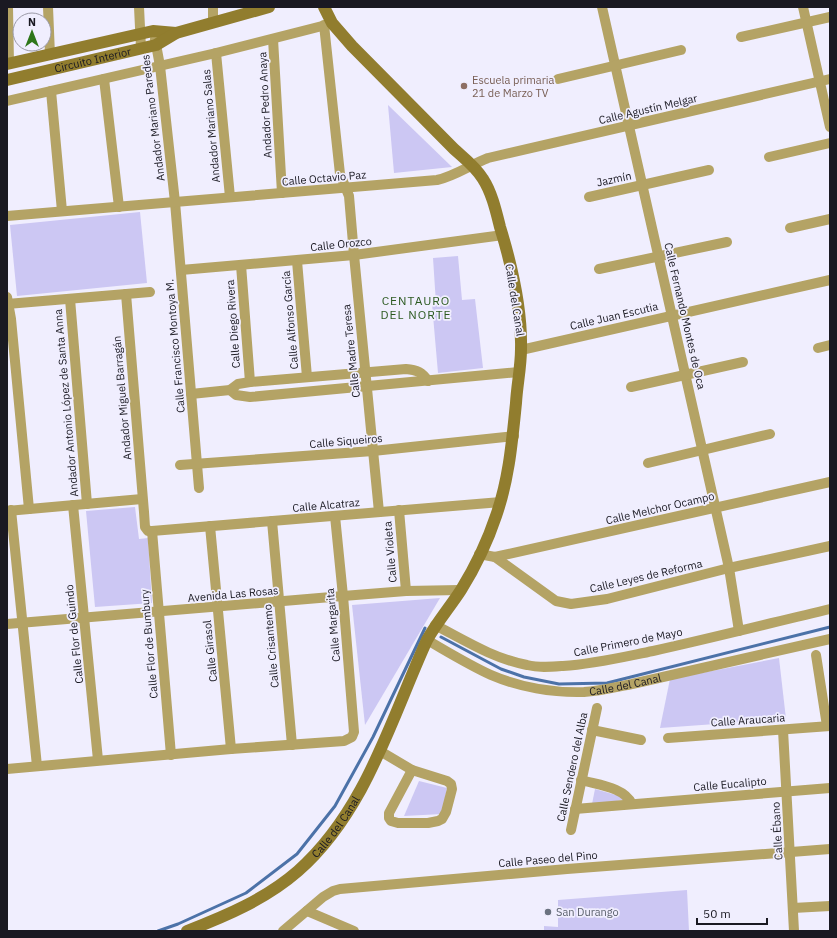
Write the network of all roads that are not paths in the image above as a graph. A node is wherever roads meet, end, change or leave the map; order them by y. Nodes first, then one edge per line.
1 (8, 7) edge
2 (48, 7) edge
3 (139, 7) edge
4 (212, 7) edge
5 (268, 7) edge
6 (324, 7) edge
7 (602, 7) edge
8 (803, 7) edge
9 (830, 17) edge
10 (213, 21) junction
11 (806, 23) junction
12 (328, 24) junction
13 (153, 31) junction
14 (176, 33) junction
15 (140, 34) junction
16 (741, 37) dead end
17 (273, 39) junction
18 (156, 45) junction
19 (141, 48) junction
20 (681, 50) dead end
21 (216, 53) junction
22 (50, 54) junction
23 (8, 64) edge
24 (160, 66) junction
25 (616, 66) junction
26 (104, 79) junction
27 (558, 79) dead end
28 (830, 79) edge
29 (7, 80) edge
30 (820, 82) junction
31 (51, 91) junction
32 (7, 101) edge
33 (630, 126) junction
34 (830, 127) edge
35 (830, 143) edge
36 (770, 157) dead end
37 (472, 165) junction
38 (709, 170) dead end
39 (643, 186) junction
40 (346, 188) junction
41 (282, 193) junction
42 (589, 197) dead end
43 (230, 198) junction
44 (175, 202) junction
45 (119, 207) junction
46 (62, 211) junction
47 (7, 216) edge
48 (830, 219) edge
49 (790, 228) dead end
50 (503, 235) junction
51 (727, 242) dead end
52 (354, 255) junction
53 (659, 257) junction
54 (297, 261) junction
55 (241, 265) junction
56 (599, 269) dead end
57 (180, 270) junction
58 (830, 280) edge
59 (150, 292) dead end
60 (126, 294) junction
61 (70, 299) junction
62 (7, 302) edge
63 (672, 316) junction
64 (830, 345) edge
65 (818, 348) dead end
66 (521, 350) junction
67 (743, 362) dead end
68 (519, 372) junction
69 (365, 373) junction
70 (686, 374) junction
71 (307, 377) junction
72 (428, 381) junction
73 (250, 382) junction
74 (366, 387) junction
75 (631, 387) dead end
76 (230, 390) junction
77 (191, 394) junction
78 (770, 434) dead end
79 (514, 436) junction
80 (703, 450) junction
81 (373, 451) junction
82 (648, 463) dead end
83 (180, 465) dead end
84 (197, 465) junction
85 (830, 482) edge
86 (199, 488) dead end
87 (142, 499) junction
88 (501, 502) junction
89 (87, 504) junction
90 (73, 505) junction
91 (716, 507) junction
92 (30, 509) junction
93 (399, 510) junction
94 (9, 511) edge
95 (379, 512) junction
96 (335, 516) junction
97 (272, 521) junction
98 (210, 526) junction
99 (152, 531) junction
100 (830, 546) edge
101 (479, 554) junction
102 (495, 557) junction
103 (729, 568) junction
104 (460, 590) junction
105 (406, 591) junction
106 (343, 596) junction
107 (279, 602) junction
108 (217, 607) junction
109 (830, 609) edge
110 (159, 612) junction
111 (84, 618) junction
112 (22, 623) junction
113 (7, 624) edge
114 (435, 625) junction
115 (739, 631) junction
116 (830, 639) edge
117 (427, 640) junction
118 (816, 655) dead end
119 (597, 708) dead end
120 (828, 726) edge
121 (592, 730) junction
122 (783, 730) junction
123 (668, 738) dead end
124 (641, 740) dead end
125 (292, 745) junction
126 (231, 749) junction
127 (380, 751) junction
128 (170, 755) junction
129 (98, 760) junction
130 (37, 766) junction
131 (7, 769) edge
132 (412, 770) junction
133 (581, 780) junction
134 (830, 788) edge
135 (786, 791) junction
136 (632, 804) junction
137 (575, 809) junction
138 (571, 830) dead end
139 (830, 849) edge
140 (790, 852) junction
141 (830, 906) edge
142 (793, 908) junction
143 (307, 911) junction
144 (187, 931) edge
145 (283, 931) edge
146 (354, 931) edge
147 (794, 931) edge

1 - 23 street
2 - 22 street
3 - 15 street
4 - 10 street
5 - 10 street, Circuito Interior
6 - 12 street, Calle del Canal
7 - 25 street, Calle Fernando Montes de Oca
8 - 11 street
9 - 11 street
10 - 14 street, Circuito Interior
11 - 16 street
11 - 30 street
12 - 17 street
12 - 37 street, Calle del Canal
12 - 40 street, Calle Madre Teresa
13 - 14 street, Circuito Interior
13 - 15 street, Circuito Interior
13 - 18 street, Andador Mariano Paredes
14 - 18 street, Circuito Interior
15 - 19 street
15 - 22 street, Circuito Interior
17 - 21 street
17 - 41 street, Andador Pedro Anaya
18 - 19 street, Circuito Interior
18 - 24 street, Andador Mariano Paredes
19 - 29 street, Circuito Interior
20 - 25 street
21 - 24 street
21 - 43 street, Andador Mariano Salas
22 - 23 street, Circuito Interior
24 - 26 street
24 - 44 street, Andador Mariano Paredes
25 - 27 street
25 - 33 street, Calle Fernando Montes de Oca
26 - 31 street
26 - 45 street
28 - 30 street, Calle Agustín Melgar
30 - 33 street, Calle Agustín Melgar
30 - 34 street
31 - 32 street
31 - 46 street
33 - 37 street, Calle Agustín Melgar
33 - 39 street, Calle Fernando Montes de Oca
35 - 36 street
37 - 40 street, Calle Octavio Paz
37 - 50 street, Calle del Canal
38 - 39 street, Jazmín
39 - 42 street, Jazmín
39 - 53 street, Calle Fernando Montes de Oca
40 - 41 street, Calle Octavio Paz
40 - 52 street, Calle Madre Teresa
41 - 43 street, Calle Octavio Paz
43 - 44 street, Calle Octavio Paz
44 - 45 street, Calle Octavio Paz
44 - 57 street, Calle Francisco Montoya M.
45 - 46 street, Calle Octavio Paz
46 - 47 street, Calle Octavio Paz
48 - 49 street
50 - 52 street, Calle Orozco
50 - 66 street, Calle del Canal
51 - 53 street
52 - 54 street, Calle Orozco
52 - 69 street, Calle Madre Teresa
53 - 56 street
53 - 63 street, Calle Fernando Montes de Oca
54 - 55 street, Calle Orozco
54 - 71 street, Calle Alfonso García
55 - 57 street, Calle Orozco
55 - 73 street, Calle Diego Rivera
57 - 77 street, Calle Francisco Montoya M.
58 - 63 street, Calle Juan Escutia
59 - 60 street
60 - 61 street
60 - 87 street, Andador Miguel Barragán
61 - 62 street
61 - 89 street, Andador Antonio López de Santa Anna
62 - 92 street
63 - 66 street, Calle Juan Escutia
63 - 70 street, Calle Fernando Montes de Oca
64 - 65 street
66 - 68 street, Calle del Canal
67 - 70 street
68 - 72 street
68 - 79 street, Calle del Canal
69 - 71 street
69 - 72 street
69 - 74 street, Calle Madre Teresa
70 - 75 street
70 - 80 street, Calle Fernando Montes de Oca
71 - 73 street
72 - 74 street
73 - 76 street
74 - 76 street
74 - 81 street, Calle Madre Teresa
76 - 77 street
77 - 84 street, Calle Francisco Montoya M.
78 - 80 street
79 - 81 street, Calle Siqueiros
79 - 88 street, Calle del Canal
80 - 82 street
80 - 91 street, Calle Fernando Montes de Oca
81 - 84 street, Calle Siqueiros
81 - 95 street, Calle Madre Teresa
83 - 84 street, Calle Siqueiros
84 - 86 street, Calle Francisco Montoya M.
85 - 91 street, Calle Melchor Ocampo
87 - 89 street
87 - 99 street, Andador Miguel Barragán
88 - 93 street, Calle Alcatraz
88 - 101 street, Calle del Canal
89 - 90 street
90 - 92 street
90 - 111 street, Calle Flor de Guindo
91 - 102 street, Calle Melchor Ocampo
91 - 103 street, Calle Fernando Montes de Oca
92 - 94 street
93 - 95 street, Calle Alcatraz
93 - 105 street, Calle Violeta
94 - 112 street
95 - 96 street, Calle Alcatraz
96 - 97 street, Calle Alcatraz
96 - 106 street, Calle Margarita
97 - 98 street, Calle Alcatraz
97 - 107 street, Calle Crisantemo
98 - 99 street, Calle Alcatraz
98 - 108 street, Calle Girasol
99 - 110 street, Calle Flor de Bumbury
100 - 103 street, Calle Leyes de Reforma
101 - 102 street, Calle Leyes de Reforma
101 - 104 street, Calle del Canal
102 - 103 street, Calle Leyes de Reforma
103 - 115 street, Calle Fernando Montes de Oca
104 - 105 street, Avenida Las Rosas
104 - 114 street, Calle del Canal
105 - 106 street, Avenida Las Rosas
106 - 107 street, Avenida Las Rosas
106 - 125 street, Calle Margarita
107 - 108 street, Avenida Las Rosas
107 - 125 street, Calle Crisantemo
108 - 110 street, Avenida Las Rosas
108 - 126 street, Calle Girasol
109 - 115 street, Calle Primero de Mayo
110 - 111 street, Avenida Las Rosas
110 - 128 street, Calle Flor de Bumbury
111 - 112 street, Avenida Las Rosas
111 - 129 street, Calle Flor de Guindo
112 - 113 street, Avenida Las Rosas
112 - 130 street
114 - 115 street, Calle Primero de Mayo
114 - 117 street, Calle del Canal
116 - 117 street, Calle del Canal
117 - 127 street, Calle del Canal
118 - 120 street
119 - 121 street, Calle Sendero del Alba
120 - 122 street, Calle Araucaria
121 - 124 street
121 - 133 street, Calle Sendero del Alba
122 - 123 street, Calle Araucaria
122 - 135 street, Calle Ébano
125 - 126 street
126 - 128 street
127 - 132 street
127 - 144 street, Calle del Canal
128 - 129 street
129 - 130 street
130 - 131 street
132 - 132 street
133 - 136 street
133 - 137 street, Calle Sendero del Alba
134 - 135 street, Calle Eucalipto
135 - 136 street, Calle Eucalipto
135 - 140 street, Calle Ébano
136 - 137 street, Calle Eucalipto
137 - 138 street, Calle Sendero del Alba
139 - 140 street, Calle Paseo del Pino
140 - 142 street, Calle Ébano
140 - 143 street, Calle Paseo del Pino
141 - 142 street
142 - 147 street, Calle Ébano
143 - 145 street, Calle Paseo del Pino
143 - 146 street

